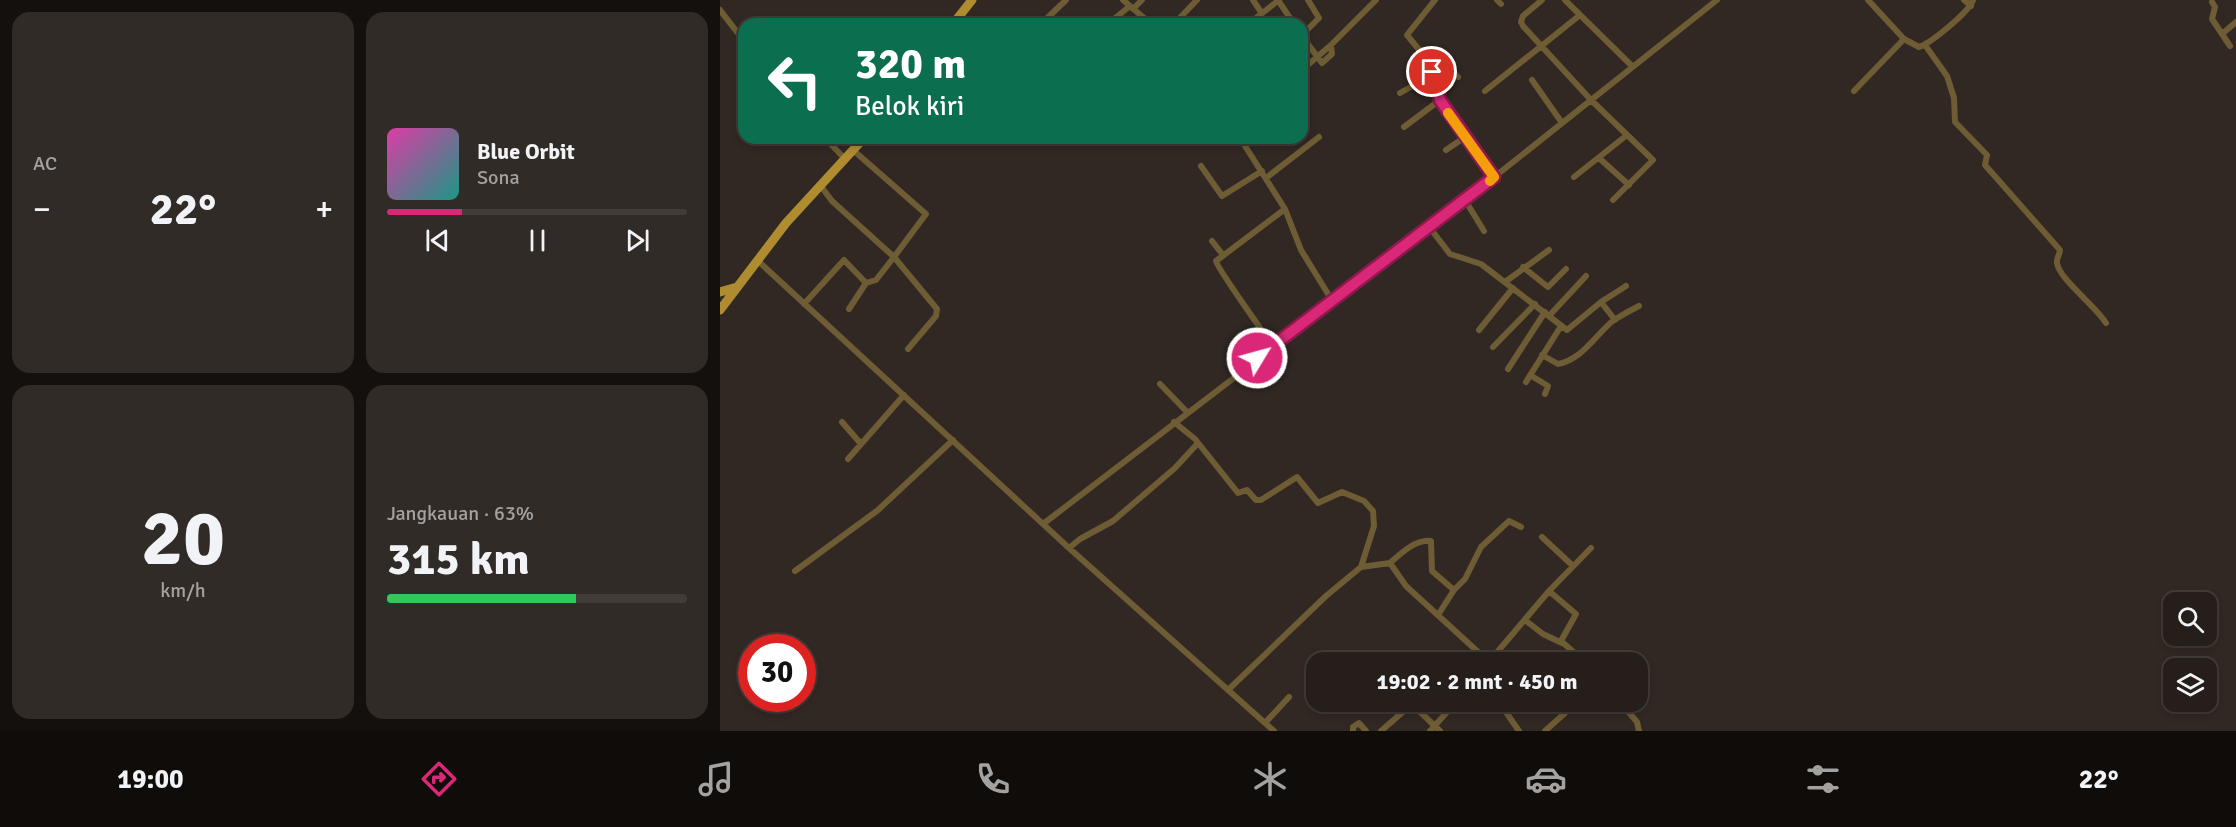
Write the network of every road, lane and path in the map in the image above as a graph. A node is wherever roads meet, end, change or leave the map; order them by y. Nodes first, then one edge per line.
1 (972, 0) edge
2 (1066, 0) edge
3 (1123, 0) edge
4 (1142, 0) edge
5 (1197, 0) edge
6 (1253, 0) edge
7 (1278, 0) edge
8 (1308, 0) edge
9 (1376, 0) edge
10 (1435, 0) edge
11 (1542, 0) edge
12 (1565, 0) edge
13 (1717, 0) edge
14 (1868, 0) edge
15 (1964, 0) edge
16 (2212, 2) edge
17 (1972, 3) edge
18 (1132, 8) junction
19 (720, 10) edge
20 (1261, 12) junction
21 (1580, 15) junction
22 (958, 18) edge
23 (1047, 18) edge
24 (1117, 18) edge
25 (1144, 18) edge
26 (1180, 18) edge
27 (1257, 18) edge
28 (1290, 18) edge
29 (2236, 22) edge
30 (1308, 30) edge
31 (738, 33) edge
32 (2222, 34) junction
33 (1904, 39) junction
34 (1308, 44) edge
35 (1925, 45) junction
36 (1543, 46) junction
37 (2230, 46) dead end
38 (1322, 62) junction
39 (1308, 68) edge
40 (1633, 68) junction
41 (1432, 74) junction
42 (1458, 77) dead end
43 (1532, 80) dead end
44 (1485, 91) dead end
45 (1854, 91) dead end
46 (1400, 93) dead end
47 (1440, 100) junction
48 (1591, 100) junction
49 (1562, 123) junction
50 (1404, 127) dead end
51 (1627, 135) junction
52 (1319, 137) dead end
53 (1465, 137) junction
54 (831, 144) edge
55 (859, 144) edge
56 (1244, 144) edge
57 (854, 150) junction
58 (1446, 150) dead end
59 (1599, 158) junction
60 (845, 159) junction
61 (1201, 166) dead end
62 (1262, 171) junction
63 (1494, 177) junction
64 (1574, 177) dead end
65 (1266, 178) junction
66 (820, 184) junction
67 (1629, 185) junction
68 (1465, 200) junction
69 (1612, 200) dead end
70 (1285, 209) junction
71 (1430, 228) junction
72 (1484, 231) dead end
73 (1212, 241) dead end
74 (1549, 250) dead end
75 (1223, 255) junction
76 (894, 257) junction
77 (757, 260) junction
78 (1524, 267) junction
79 (1566, 269) dead end
80 (1586, 276) dead end
81 (1505, 282) junction
82 (866, 283) junction
83 (1626, 286) dead end
84 (737, 287) junction
85 (1513, 288) junction
86 (720, 292) edge
87 (1333, 302) junction
88 (1601, 302) junction
89 (804, 304) junction
90 (1535, 304) junction
91 (1639, 306) dead end
92 (849, 309) dead end
93 (720, 310) edge
94 (1547, 314) junction
95 (1615, 320) junction
96 (2106, 323) dead end
97 (1561, 326) junction
98 (1479, 330) dead end
99 (1273, 347) junction
100 (1493, 348) dead end
101 (908, 349) dead end
102 (1542, 355) junction
103 (1508, 369) dead end
104 (1530, 375) junction
105 (1526, 382) dead end
106 (1161, 384) dead end
107 (1545, 394) dead end
108 (904, 395) junction
109 (1187, 412) junction
110 (842, 422) dead end
111 (1174, 422) junction
112 (953, 440) junction
113 (1198, 443) junction
114 (861, 444) junction
115 (848, 459) dead end
116 (1043, 524) junction
117 (1521, 527) dead end
118 (1542, 537) dead end
119 (1069, 548) junction
120 (1591, 548) dead end
121 (1390, 563) junction
122 (1574, 566) junction
123 (1361, 567) junction
124 (795, 571) dead end
125 (1454, 590) junction
126 (1549, 591) junction
127 (1438, 615) junction
128 (1525, 620) junction
129 (1562, 643) junction
130 (1478, 652) edge
131 (1498, 652) edge
132 (1573, 652) edge
133 (1228, 690) junction
134 (1289, 698) dead end
135 (1448, 712) edge
136 (1505, 712) edge
137 (1628, 712) edge
138 (1565, 713) dead end
139 (1265, 723) junction
140 (1435, 729) edge
141 (1274, 731) edge
142 (1353, 731) edge
143 (1366, 731) edge
144 (1381, 731) edge
145 (1519, 731) edge
146 (1545, 731) edge
147 (1639, 731) edge

1 - 22 main road
2 - 23 street
3 - 18 street
4 - 18 street
5 - 26 street
6 - 20 street
7 - 20 street
7 - 28 street
8 - 30 street
9 - 38 street
10 - 41 street
11 - 36 street
12 - 21 street
13 - 40 street
14 - 33 street
15 - 17 street
16 - 32 street
17 - 35 street
18 - 24 street
18 - 25 street
19 - 31 street
20 - 27 street
21 - 36 street
21 - 40 street
29 - 32 street
32 - 37 street
33 - 35 street
33 - 45 street
34 - 38 street
35 - 96 street
36 - 44 street
36 - 48 street
38 - 39 street
40 - 48 street
41 - 42 street
41 - 46 street
41 - 47 street
43 - 49 street
47 - 50 street
47 - 53 street
48 - 49 street
48 - 51 street
49 - 63 street
51 - 59 street
51 - 67 street
52 - 65 street
53 - 58 street
53 - 63 street
54 - 60 street
55 - 57 main road
56 - 62 street
57 - 60 main road
57 - 76 street
59 - 64 street
59 - 67 street
60 - 66 main road
61 - 62 street
62 - 65 street
63 - 68 street
65 - 70 street
66 - 76 street
66 - 77 main road
67 - 69 street
68 - 71 street
68 - 72 street
70 - 75 street
70 - 87 street
71 - 81 street
71 - 87 street
73 - 75 street
74 - 78 street
75 - 99 street
76 - 82 street
76 - 101 street
77 - 84 main road
77 - 89 street
78 - 79 street
78 - 81 street
80 - 94 street
81 - 85 street
82 - 89 street
82 - 92 street
83 - 88 street
84 - 86 main road
84 - 93 main road
85 - 90 street
85 - 98 street
87 - 99 street
88 - 95 street
88 - 97 street
89 - 108 street
90 - 94 street
90 - 100 street
91 - 95 street
94 - 97 street
94 - 103 street
95 - 102 street
97 - 102 street
99 - 109 street
102 - 104 street
104 - 105 street
104 - 107 street
106 - 109 street
108 - 112 street
108 - 114 street
109 - 111 street
110 - 114 street
111 - 113 street
111 - 116 street
112 - 116 street
112 - 124 street
113 - 119 street
113 - 123 street
114 - 115 street
116 - 119 street
117 - 125 street
118 - 122 street
119 - 133 street
120 - 122 street
121 - 123 street
121 - 125 street
121 - 127 street
122 - 126 street
123 - 133 street
125 - 127 street
126 - 128 street
126 - 129 street
127 - 130 street
128 - 129 street
128 - 131 street
129 - 132 street
133 - 139 street
134 - 139 street
135 - 140 street
136 - 145 street
137 - 147 street
138 - 146 street
139 - 141 street
140 - 144 street
142 - 143 street

